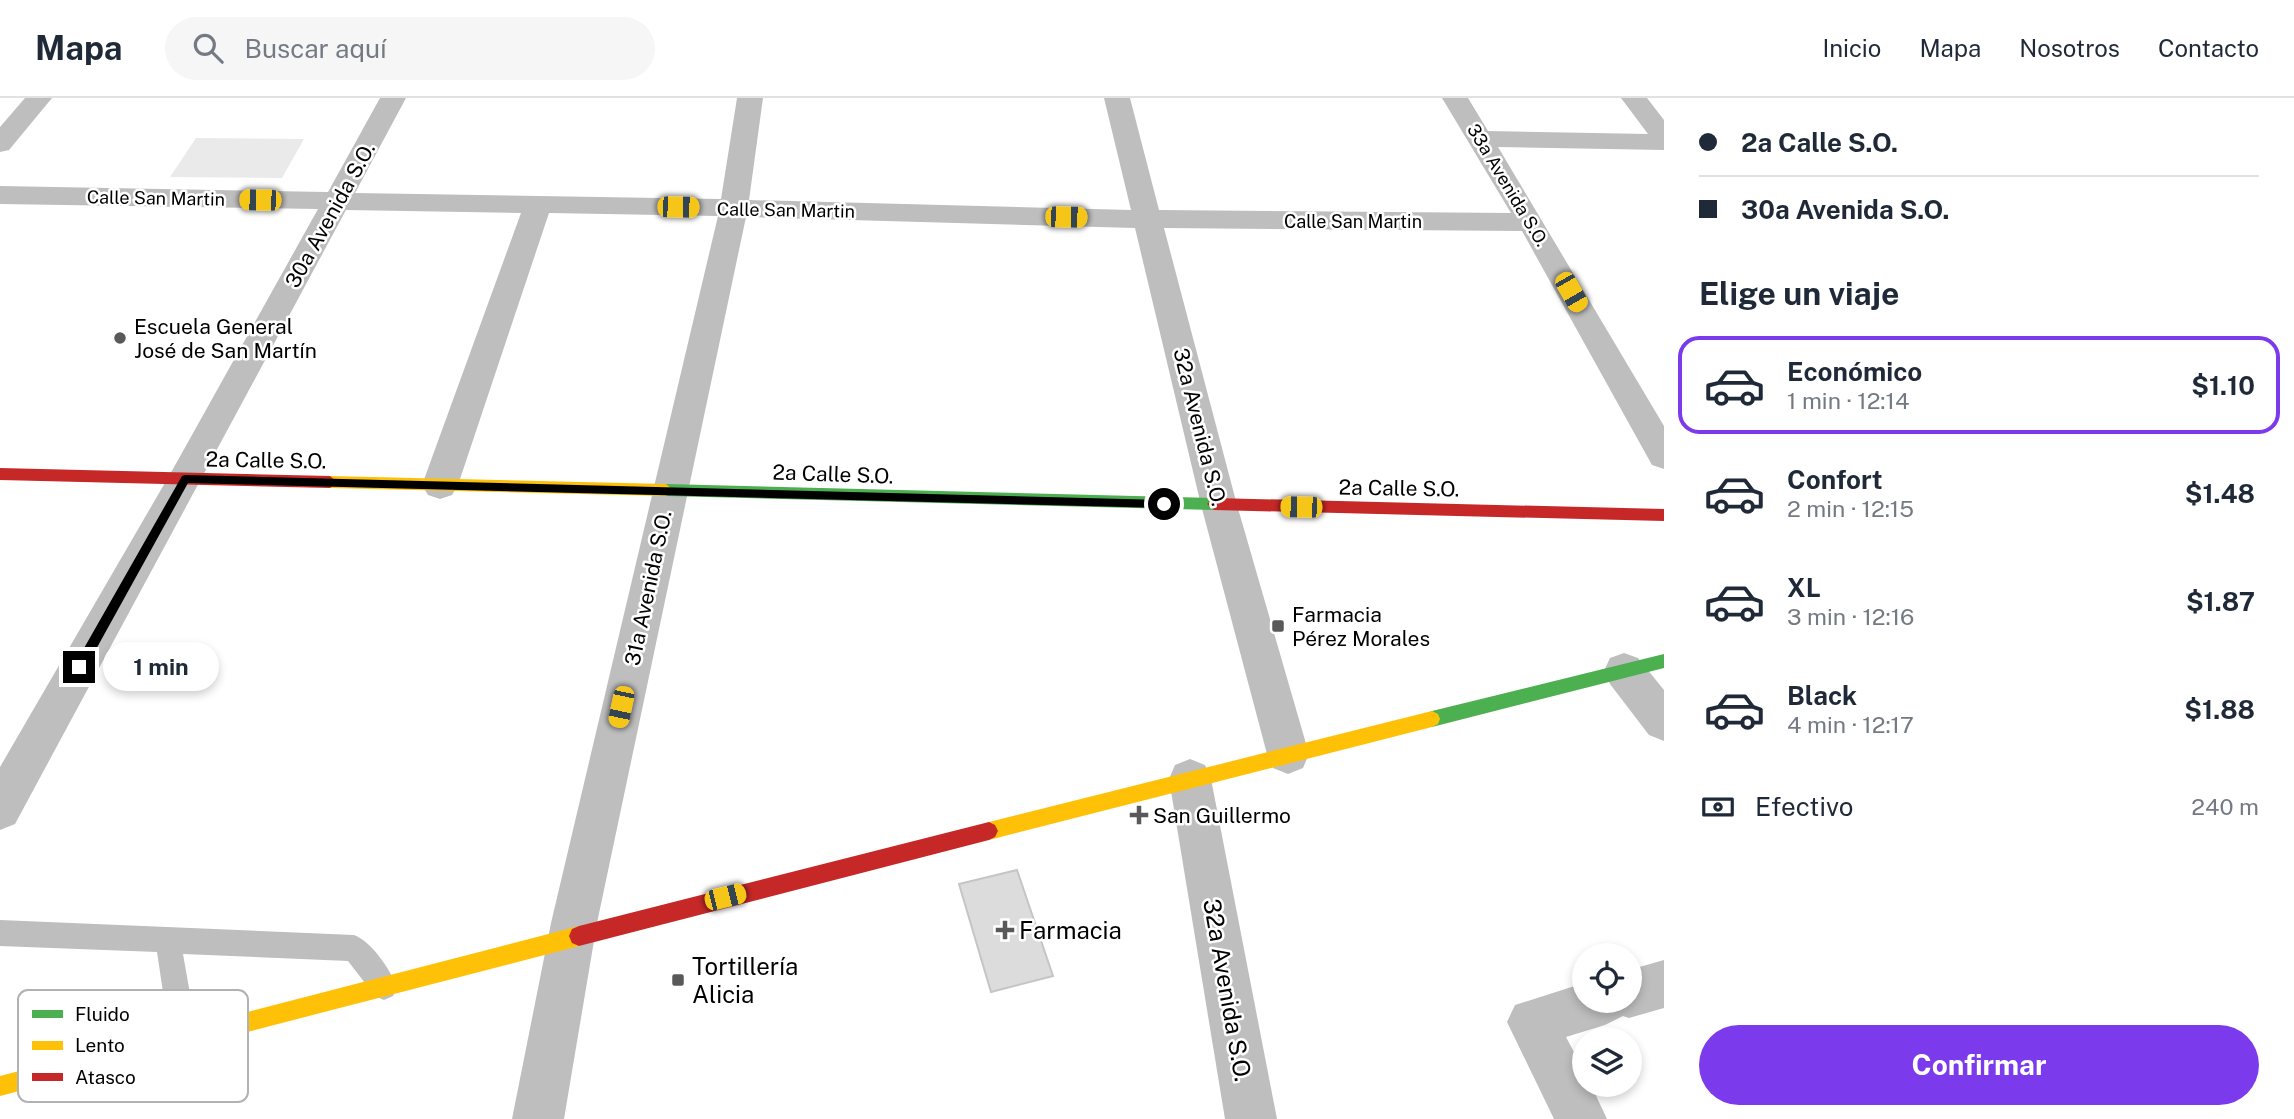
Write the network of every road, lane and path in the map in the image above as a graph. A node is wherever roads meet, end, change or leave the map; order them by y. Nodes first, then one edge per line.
1 (40, 98) edge
2 (393, 98) edge
3 (750, 98) edge
4 (1117, 98) edge
5 (1455, 98) edge
6 (1634, 98) edge
7 (1480, 139) junction
8 (1664, 139) edge
9 (0, 144) edge
10 (0, 195) edge
11 (338, 201) junction
12 (538, 205) junction
13 (734, 208) junction
14 (1149, 219) junction
15 (1531, 222) junction
16 (1664, 456) edge
17 (0, 474) edge
18 (185, 479) junction
19 (440, 485) junction
20 (669, 491) junction
21 (1219, 505) junction
22 (1664, 515) edge
23 (1664, 661) edge
24 (1624, 671) junction
25 (1664, 722) edge
26 (1288, 754) junction
27 (1190, 779) junction
28 (0, 809) edge
29 (0, 933) edge
30 (168, 939) junction
31 (570, 939) junction
32 (1664, 984) edge
33 (384, 987) junction
34 (176, 990) edge
35 (1642, 990) edge
36 (1572, 1010) edge
37 (248, 1022) edge
38 (18, 1081) edge
39 (0, 1086) edge
40 (538, 1119) edge
41 (1251, 1119) edge
42 (1581, 1119) edge

1 - 9 street
2 - 11 street, 30a Avenida S.O.
3 - 13 street, 31a Avenida S.O.
4 - 14 street, 32a Avenida S.O.
5 - 7 street, 33a Avenida S.O.
6 - 8 street
7 - 8 street
7 - 15 street, 33a Avenida S.O.
10 - 11 street, Calle San Martin
11 - 12 street, Calle San Martin
11 - 18 street, 30a Avenida S.O.
12 - 13 street, Calle San Martin
12 - 19 street
13 - 14 street, Calle San Martin
13 - 20 street, 31a Avenida S.O.
14 - 15 street, Calle San Martin
14 - 21 street, 32a Avenida S.O.
15 - 16 street, 33a Avenida S.O.
17 - 18 street, 2a Calle S.O.
18 - 19 street, 2a Calle S.O.
18 - 28 street, 30a Avenida S.O.
19 - 20 street, 2a Calle S.O.
20 - 21 street, 2a Calle S.O.
20 - 31 street, 31a Avenida S.O.
21 - 22 street, 2a Calle S.O.
21 - 26 street, 32a Avenida S.O.
23 - 24 street
24 - 25 street
24 - 26 street
26 - 27 street
27 - 31 street
27 - 41 street, 32a Avenida S.O.
29 - 30 lane
30 - 33 lane
30 - 34 lane
31 - 33 street
31 - 40 street, 31a Avenida S.O.
32 - 35 street
33 - 37 street
36 - 42 street
38 - 39 street

